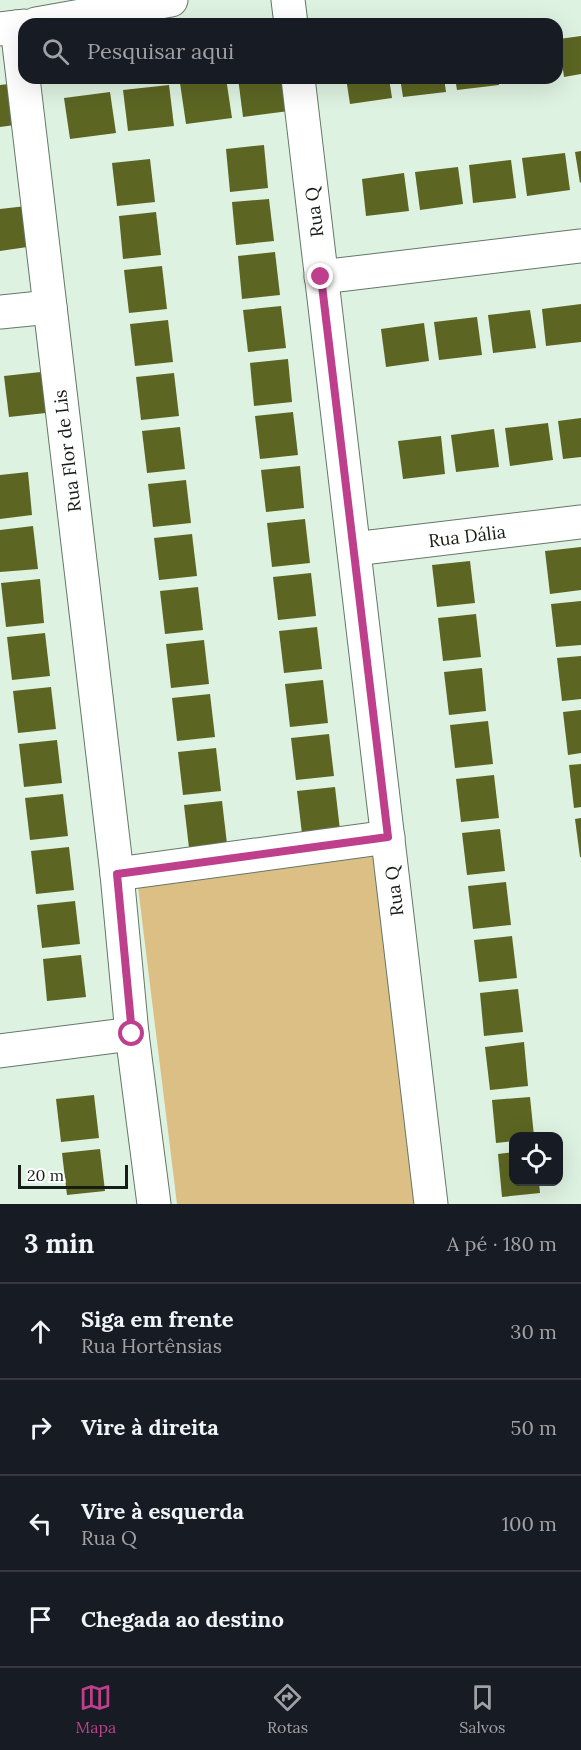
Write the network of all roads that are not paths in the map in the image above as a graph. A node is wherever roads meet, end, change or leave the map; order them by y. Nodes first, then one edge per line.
1 (171, 0) edge
2 (288, 0) edge
3 (70, 18) edge
4 (290, 18) edge
5 (25, 84) edge
6 (299, 84) edge
7 (581, 246) edge
8 (321, 277) junction
9 (50, 308) junction
10 (0, 312) edge
11 (581, 522) edge
12 (354, 549) junction
13 (388, 837) junction
14 (117, 874) junction
15 (132, 1034) junction
16 (0, 1051) edge
17 (154, 1204) edge
18 (431, 1204) edge

1 - 3 street
2 - 4 street
5 - 9 street, Rua Flor de Lis
6 - 8 street, Rua Q
7 - 8 street
8 - 12 street, Rua Q
9 - 10 street
9 - 14 street, Rua Flor de Lis
11 - 12 street, Rua Dália
12 - 13 street, Rua Q
13 - 14 street
13 - 18 street, Rua Q
14 - 15 street, Rua Flor de Lis
15 - 16 street
15 - 17 street, Rua Flor de Lis

